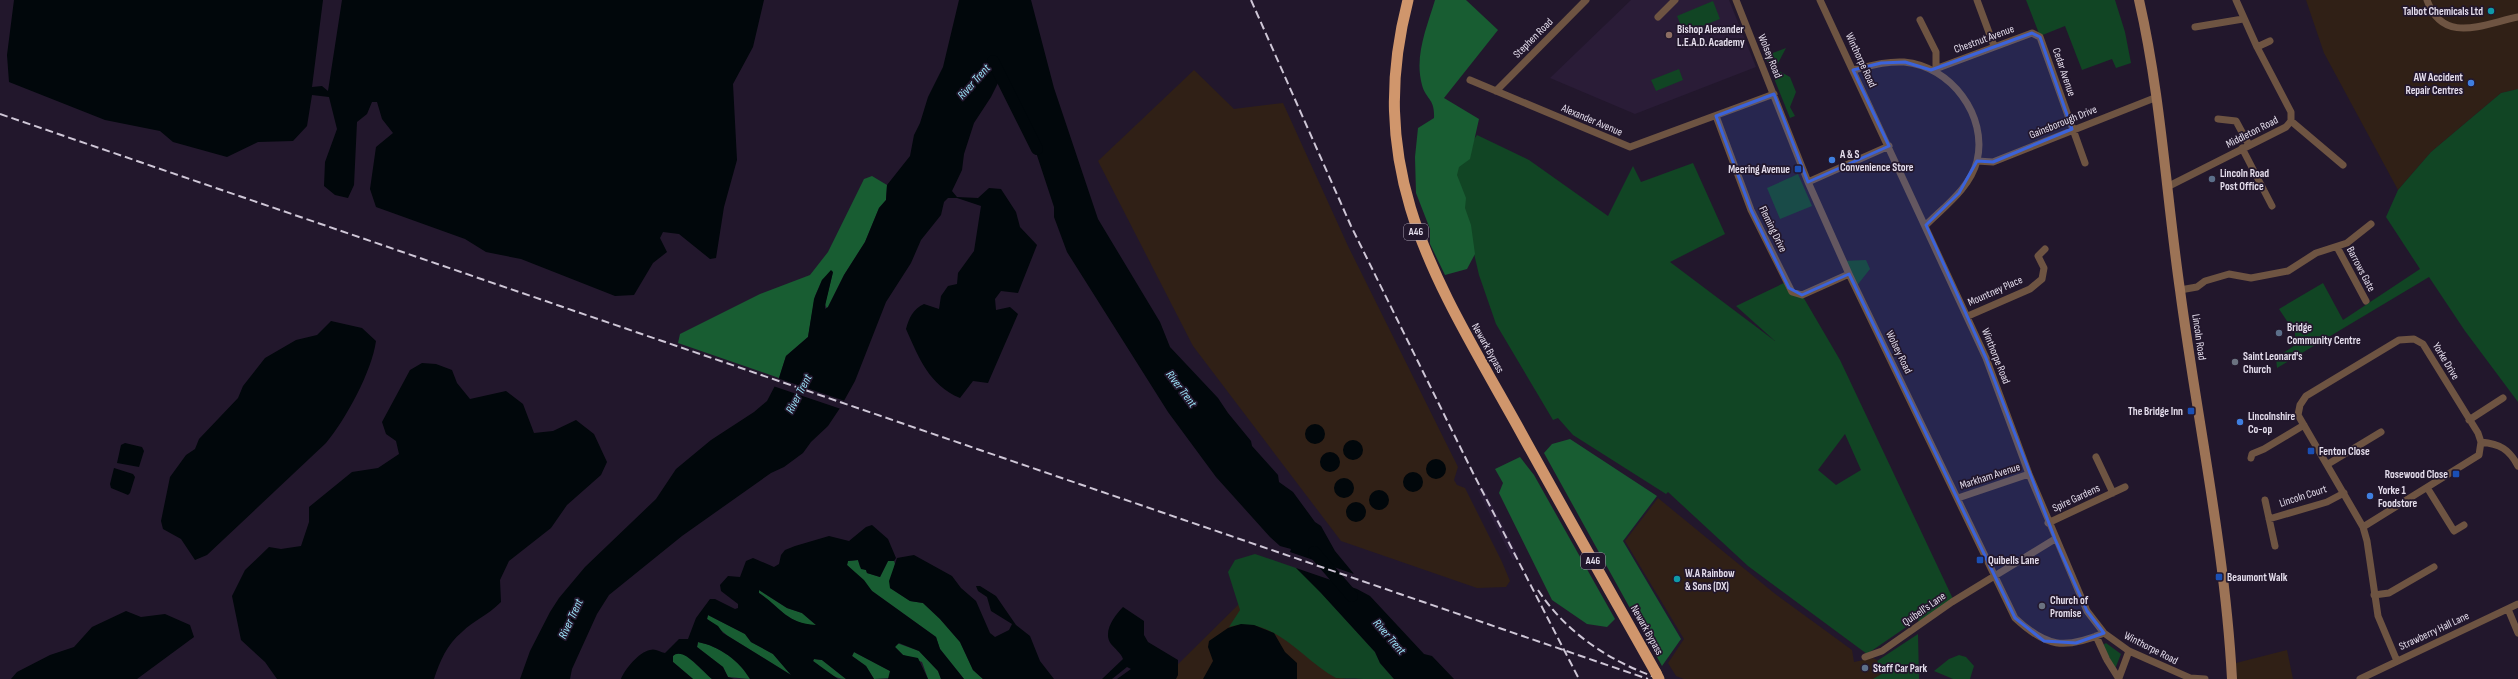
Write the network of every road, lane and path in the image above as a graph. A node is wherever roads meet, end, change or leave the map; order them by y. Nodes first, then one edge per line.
1 (1408, 0) edge
2 (1586, 0) edge
3 (1675, 0) edge
4 (1736, 0) edge
5 (1820, 0) edge
6 (1978, 0) edge
7 (2138, 0) edge
8 (2236, 0) edge
9 (2427, 0) edge
10 (2518, 16) edge
11 (1658, 17) dead end
12 (2243, 19) junction
13 (1920, 20) dead end
14 (2196, 27) dead end
15 (2038, 35) joint
16 (2270, 41) dead end
17 (1994, 46) junction
18 (2257, 47) junction
19 (1853, 70) junction
20 (1937, 70) junction
21 (1470, 80) dead end
22 (1496, 91) junction
23 (1774, 94) junction
24 (2157, 97) junction
25 (1716, 116) junction
26 (2218, 119) dead end
27 (2291, 121) junction
28 (2072, 129) junction
29 (1889, 146) junction
30 (2246, 147) junction
31 (1977, 161) junction
32 (2085, 163) dead end
33 (2343, 165) dead end
34 (1808, 182) junction
35 (2169, 186) junction
36 (2272, 206) dead end
37 (2371, 224) dead end
38 (1926, 225) junction
39 (2337, 247) junction
40 (2045, 249) dead end
41 (1848, 274) junction
42 (2180, 290) junction
43 (2366, 301) dead end
44 (1968, 316) junction
45 (2503, 398) dead end
46 (2469, 420) junction
47 (2304, 425) junction
48 (2381, 432) dead end
49 (2481, 442) junction
50 (2096, 457) dead end
51 (2251, 458) dead end
52 (2328, 464) junction
53 (2518, 466) edge
54 (2028, 474) junction
55 (2125, 487) dead end
56 (2428, 489) junction
57 (2113, 493) junction
58 (2344, 493) junction
59 (1958, 498) junction
60 (2265, 500) dead end
61 (2269, 519) junction
62 (2048, 523) junction
63 (2464, 525) dead end
64 (2363, 528) junction
65 (2055, 539) junction
66 (2275, 546) dead end
67 (2434, 567) dead end
68 (1994, 577) junction
69 (2374, 595) junction
70 (2518, 604) edge
71 (2508, 609) junction
72 (2104, 633) junction
73 (2518, 634) edge
74 (2096, 636) junction
75 (2129, 651) junction
76 (1865, 657) dead end
77 (2397, 661) junction
78 (1657, 676) edge
79 (2119, 679) edge
80 (2190, 679) edge
81 (2205, 679) edge
82 (2232, 679) edge
83 (2360, 679) edge

1 - 78 highway, Newark Bypass / A46
2 - 22 street, Stephen Road
3 - 11 street
4 - 23 street, Wolsey Road
5 - 19 street, Winthorpe Road
6 - 17 street
7 - 24 main road, Lincoln Road
8 - 12 street, Middleton Road
9 - 10 street
12 - 14 street
12 - 18 street, Middleton Road
13 - 20 street
15 - 17 street, Chestnut Avenue
15 - 28 street, Cedar Avenue
16 - 18 street
17 - 20 street, Chestnut Avenue
18 - 27 street, Middleton Road
19 - 20 street
19 - 29 street, Winthorpe Road
20 - 31 street
21 - 22 street, Alexander Avenue
22 - 25 street, Alexander Avenue
23 - 25 street, Alexander Avenue
23 - 34 street, Wolsey Road
24 - 28 street, Gainsborough Drive
24 - 35 main road, Lincoln Road
25 - 41 street, Fleming Drive
26 - 30 street
27 - 30 street, Middleton Road
27 - 33 street
28 - 31 street, Gainsborough Drive
28 - 32 street, Cedar Avenue
29 - 34 street
29 - 38 street, Winthorpe Road
30 - 35 street, Middleton Road
30 - 36 street
31 - 38 street
34 - 41 street, Wolsey Road
35 - 42 main road, Lincoln Road
37 - 39 street
38 - 44 street, Winthorpe Road
39 - 42 street
39 - 43 street, Barrows Gate
40 - 44 street, Mountney Place
41 - 59 street, Wolsey Road
42 - 82 main road, Lincoln Road
44 - 54 street, Winthorpe Road
45 - 46 street
46 - 47 street, Yorke Drive
46 - 49 street, Yorke Drive
47 - 51 street
47 - 52 street, Yorke Drive
48 - 52 street
49 - 53 street
49 - 56 street
50 - 57 street, Spire Gardens
52 - 58 street, Yorke Drive
54 - 59 street, Markham Avenue
54 - 62 street, Winthorpe Road
55 - 57 street, Spire Gardens
56 - 63 street
56 - 64 street
57 - 62 street, Spire Gardens
58 - 61 street, Lincoln Court
58 - 64 street, Yorke Drive
59 - 68 street, Wolsey Road
60 - 61 street, Lincoln Court
61 - 66 street, Lincoln Court
62 - 65 street, Winthorpe Road
64 - 69 street, Yorke Drive
65 - 68 street, Quibell's Lane
65 - 72 street, Winthorpe Road
67 - 69 street
68 - 74 street, Wolsey Road
68 - 76 street, Quibell's Lane
69 - 77 street, Yorke Drive
70 - 71 street, Strawberry Hall Lane
71 - 73 street
71 - 77 street, Strawberry Hall Lane
72 - 74 street, Wolsey Road
72 - 75 street, Winthorpe Road
74 - 79 street
75 - 79 street
75 - 80 street, Winthorpe Road
77 - 83 street, Strawberry Hall Lane
80 - 81 street, Winthorpe Road

